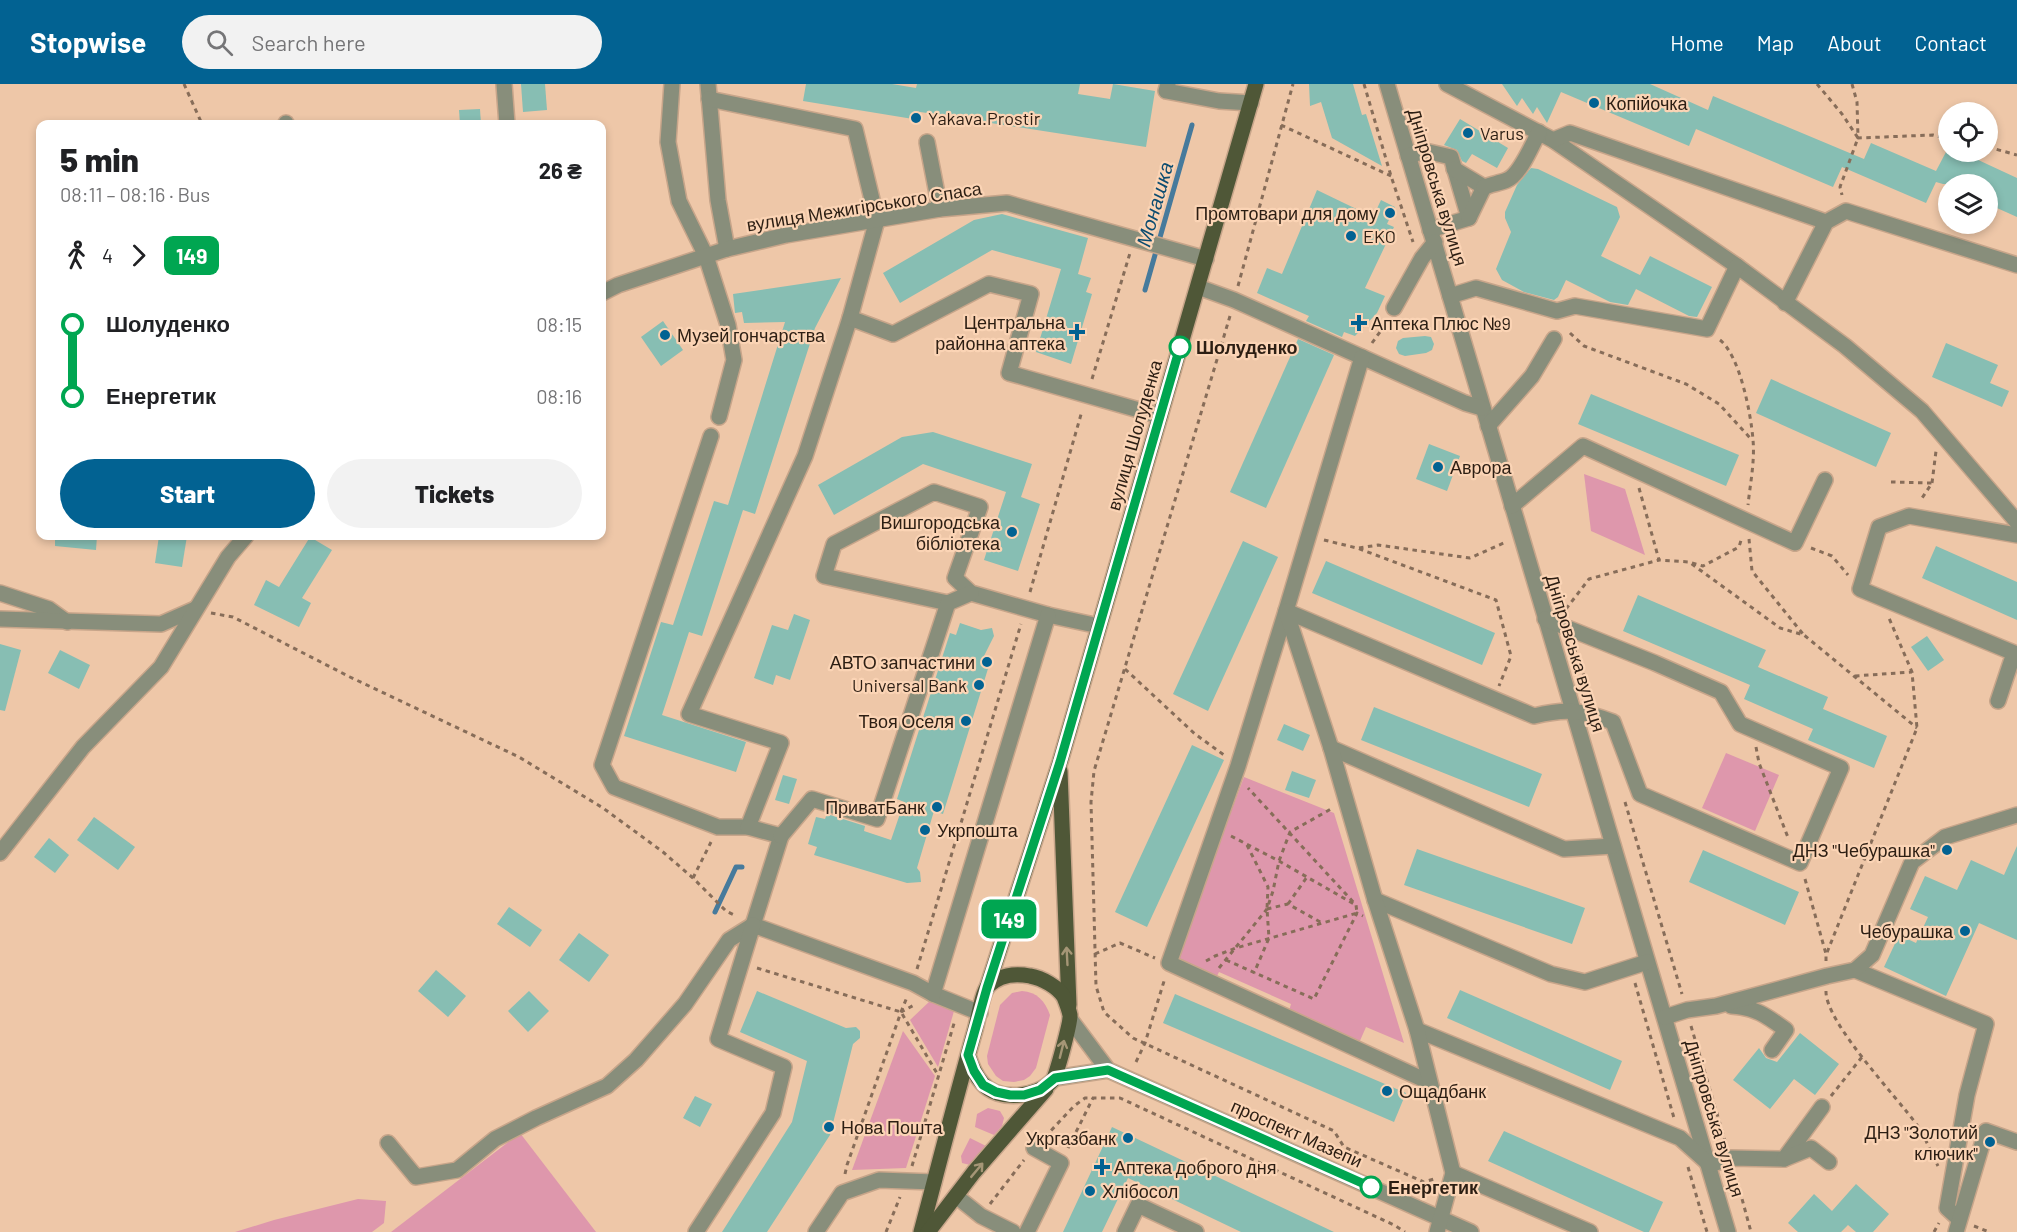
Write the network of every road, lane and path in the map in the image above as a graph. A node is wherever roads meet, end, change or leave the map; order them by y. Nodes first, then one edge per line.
1 (184, 84) edge
2 (504, 84) edge
3 (672, 84) edge
4 (1168, 84) edge
5 (1256, 84) edge
6 (1293, 84) edge
7 (1364, 84) edge
8 (1387, 84) edge
9 (1447, 84) edge
10 (1817, 84) edge
11 (1852, 84) edge
12 (708, 91) edge
13 (1251, 103) junction
14 (200, 120) edge
15 (507, 120) edge
16 (1281, 125) junction
17 (1539, 132) junction
18 (1938, 136) edge
19 (1858, 138) junction
20 (1553, 140) junction
21 (927, 142) dead end
22 (1998, 150) edge
23 (2017, 155) edge
24 (1408, 156) junction
25 (1454, 170) junction
26 (1391, 176) junction
27 (1484, 187) junction
28 (940, 209) junction
29 (1846, 211) junction
30 (1469, 218) junction
31 (877, 220) junction
32 (1826, 222) junction
33 (1432, 236) junction
34 (1134, 239) junction
35 (727, 249) junction
36 (1410, 251) dead end
37 (706, 256) junction
38 (1206, 260) junction
39 (2017, 265) edge
40 (1737, 266) junction
41 (1198, 287) junction
42 (606, 291) edge
43 (1450, 296) junction
44 (1234, 300) junction
45 (1785, 303) junction
46 (1394, 308) joint
47 (1557, 311) junction
48 (850, 318) junction
49 (1707, 329) junction
50 (1554, 339) dead end
51 (1362, 357) junction
52 (1087, 395) junction
53 (1482, 408) junction
54 (1160, 416) junction
55 (719, 417) dead end
56 (1488, 426) junction
57 (1938, 431) junction
58 (711, 436) dead end
59 (1753, 441) junction
60 (1633, 469) junction
61 (1825, 480) dead end
62 (1891, 482) dead end
63 (1932, 483) junction
64 (1512, 506) junction
65 (1909, 516) junction
66 (1747, 521) junction
67 (2017, 522) edge
68 (2017, 535) edge
69 (1308, 536) junction
70 (243, 540) edge
71 (1506, 542) dead end
72 (1795, 543) junction
73 (1358, 548) junction
74 (1659, 560) junction
75 (1689, 562) junction
76 (1860, 589) junction
77 (0, 593) edge
78 (971, 593) junction
79 (948, 603) junction
80 (195, 609) junction
81 (1025, 609) junction
82 (1286, 611) junction
83 (1048, 615) junction
84 (1545, 619) junction
85 (0, 620) edge
86 (67, 622) junction
87 (1099, 626) junction
88 (1565, 626) junction
89 (1804, 635) junction
90 (1125, 669) junction
91 (1912, 672) dead end
92 (1855, 676) junction
93 (1494, 699) junction
94 (1998, 701) dead end
95 (1573, 710) junction
96 (1599, 717) junction
97 (1740, 724) junction
98 (1917, 728) dead end
99 (1331, 748) junction
100 (1060, 762) junction
101 (1236, 770) junction
102 (1623, 796) dead end
103 (1346, 801) junction
104 (2017, 815) edge
105 (718, 827) junction
106 (748, 827) junction
107 (1216, 829) junction
108 (1290, 832) junction
109 (781, 836) junction
110 (1246, 844) junction
111 (1613, 846) junction
112 (0, 853) edge
113 (1280, 861) junction
114 (1800, 862) junction
115 (1307, 877) junction
116 (693, 878) junction
117 (1375, 900) junction
118 (1288, 904) junction
119 (1356, 905) junction
120 (1267, 909) junction
121 (726, 911) dead end
122 (1357, 913) junction
123 (1322, 923) junction
124 (1382, 923) junction
125 (753, 925) junction
126 (1269, 938) junction
127 (1236, 948) junction
128 (1095, 954) junction
129 (1826, 955) dead end
130 (1226, 960) junction
131 (1647, 962) junction
132 (741, 963) junction
133 (1169, 963) junction
134 (1855, 970) junction
135 (1190, 973) junction
136 (1254, 973) junction
137 (1207, 981) junction
138 (913, 983) junction
139 (987, 988) junction
140 (933, 994) junction
141 (959, 1004) junction
142 (1716, 1006) junction
143 (1686, 1010) junction
144 (901, 1012) junction
145 (980, 1013) junction
146 (1070, 1016) junction
147 (1665, 1017) junction
148 (1417, 1030) junction
149 (1145, 1043) junction
150 (1772, 1050) dead end
151 (968, 1055) junction
152 (1862, 1056) dead end
153 (1136, 1062) dead end
154 (1108, 1070) junction
155 (938, 1075) junction
156 (1054, 1079) junction
157 (1429, 1082) junction
158 (1093, 1098) junction
159 (1822, 1107) joint
160 (2017, 1142) edge
161 (388, 1143) dead end
162 (1034, 1148) junction
163 (1731, 1158) junction
164 (1784, 1159) junction
165 (1829, 1162) dead end
166 (1061, 1163) junction
167 (1710, 1165) junction
168 (1453, 1173) junction
169 (907, 1180) junction
170 (934, 1182) junction
171 (842, 1193) junction
172 (956, 1196) junction
173 (981, 1216) junction
174 (1439, 1226) edge
175 (1957, 1226) edge
176 (696, 1232) edge
177 (816, 1232) edge
178 (886, 1232) edge
179 (921, 1232) edge
180 (928, 1232) edge
181 (1013, 1232) edge
182 (1027, 1232) edge
183 (1125, 1232) edge
184 (1196, 1232) edge
185 (1405, 1232) edge
186 (1471, 1232) edge
187 (1590, 1232) edge
188 (1728, 1232) edge
189 (1751, 1232) edge

1 - 14 path
2 - 15 street
3 - 37 street
4 - 13 street
5 - 13 main road, вулиця Шолуденка
6 - 16 path
7 - 26 path
8 - 24 street, Дніпровська вулиця
9 - 17 street
10 - 19 path
11 - 19 path
12 - 31 street
12 - 35 street
13 - 38 main road, вулиця Шолуденка
16 - 26 path
16 - 44 path
17 - 20 street
17 - 27 street
18 - 19 path
19 - 29 path
20 - 32 street
20 - 40 street
21 - 28 street
22 - 23 path
24 - 25 street
24 - 33 street, Дніпровська вулиця
25 - 27 street
25 - 30 street
26 - 36 path
27 - 30 street
28 - 31 street, вулиця Межигірського Спаса
28 - 34 street, вулиця Межигірського Спаса
29 - 32 street
29 - 39 street
30 - 33 street
31 - 35 street, вулиця Межигірського Спаса
31 - 48 street
32 - 45 street
33 - 43 street, Дніпровська вулиця
33 - 46 street
34 - 38 street, вулиця Межигірського Спаса
34 - 52 path
35 - 37 street, вулиця Межигірського Спаса
37 - 42 street, вулиця Межигірського Спаса
37 - 55 street
38 - 41 main road, вулиця Шолуденка
40 - 45 street
40 - 49 street
41 - 44 street
41 - 54 main road, вулиця Шолуденка
43 - 47 street
43 - 53 street, Дніпровська вулиця
44 - 51 street
44 - 90 path
45 - 57 street
46 - 51 path
47 - 49 street
47 - 59 path
48 - 52 street
48 - 106 street
49 - 59 path
50 - 56 street
51 - 53 street
51 - 69 street
52 - 54 street
52 - 81 path
53 - 56 street, Дніпровська вулиця
54 - 87 main road, вулиця Шолуденка
56 - 64 street, Дніпровська вулиця
57 - 63 path
57 - 67 street
58 - 105 street
59 - 66 path
60 - 64 street
60 - 66 street
60 - 74 path
61 - 72 street
62 - 63 path
63 - 65 path
64 - 84 street, Дніпровська вулиця
65 - 68 street
65 - 76 street
66 - 72 street
66 - 75 path
66 - 89 path
69 - 73 path
69 - 82 street
70 - 80 street
71 - 73 path
72 - 76 path
73 - 93 path
74 - 75 path
74 - 88 path
75 - 89 path
76 - 94 street
77 - 86 street
78 - 79 street
78 - 79 street
78 - 81 street
79 - 109 street
80 - 86 street
80 - 112 street
80 - 116 path
81 - 83 street
81 - 138 path
82 - 93 street
82 - 99 street
82 - 101 street
83 - 87 street
83 - 140 street
84 - 88 street
84 - 95 street, Дніпровська вулиця
85 - 86 street
87 - 100 main road, вулиця Шолуденка
88 - 96 path
88 - 97 street
89 - 92 path
90 - 101 path
90 - 128 path
91 - 92 path
92 - 98 path
93 - 95 street
95 - 96 street
95 - 111 street, Дніпровська вулиця
96 - 114 street
97 - 114 path
97 - 114 street
99 - 103 street
99 - 111 street
100 - 139 main road, вулиця Шолуденка
146 -> 100 main road, вулиця Шолуденка
101 - 107 street
101 - 108 path
102 - 143 path
103 - 108 path
103 - 117 street
104 - 134 street
105 - 106 street
105 - 116 path
106 - 109 street
107 - 110 path
107 - 133 street
108 - 113 path
108 - 119 path
109 - 125 street
110 - 113 path
110 - 120 path
111 - 131 street, Дніпровська вулиця
113 - 115 path
113 - 120 path
114 - 129 path
115 - 118 path
115 - 119 path
116 - 121 path
117 - 124 street
117 - 131 street
118 - 120 path
118 - 123 path
119 - 122 path
120 - 126 path
120 - 127 path
122 - 123 path
122 - 124 path
122 - 136 path
123 - 126 path
124 - 148 street
125 - 132 street
125 - 138 street
125 - 161 street
126 - 127 path
126 - 136 path
127 - 130 path
127 - 135 path
128 - 133 path
128 - 149 path
130 - 136 path
130 - 137 path
131 - 147 street, Дніпровська вулиця
132 - 144 path
132 - 176 street
133 - 135 street
133 - 149 path
134 - 142 street
134 - 175 street
135 - 137 street
137 - 157 street
138 - 140 street
138 - 144 path
139 - 145 main road
139 - 146 main road
140 - 141 street
140 - 144 path
141 - 145 street
141 - 155 path
142 - 143 street
142 - 150 street
143 - 147 street
143 - 163 path
144 - 155 path
144 - 171 path
145 - 151 main road
146 - 154 street, проспект Мазепи
156 -> 146 main road
147 - 167 street, Дніпровська вулиця
148 - 157 street
148 - 167 street
149 - 153 path
149 - 168 path
151 - 156 main road
151 - 170 main road
152 - 159 path
154 - 156 street
154 - 174 street, проспект Мазепи
155 - 169 path
172 -> 156 main road
157 - 168 street
158 - 162 path
158 - 166 path
158 - 185 path
159 - 164 street
160 - 175 street
162 - 166 street
162 - 173 path
163 - 164 street
163 - 167 street
163 - 189 path
164 - 165 street
166 - 182 street
167 - 188 street, Дніпровська вулиця
168 - 174 street
168 - 187 street
169 - 170 street
169 - 171 street
169 - 178 path
170 - 179 main road
171 - 177 street
172 - 173 street
172 - 180 main road
173 - 181 street
174 - 186 street, проспект Мазепи
183 - 184 street

